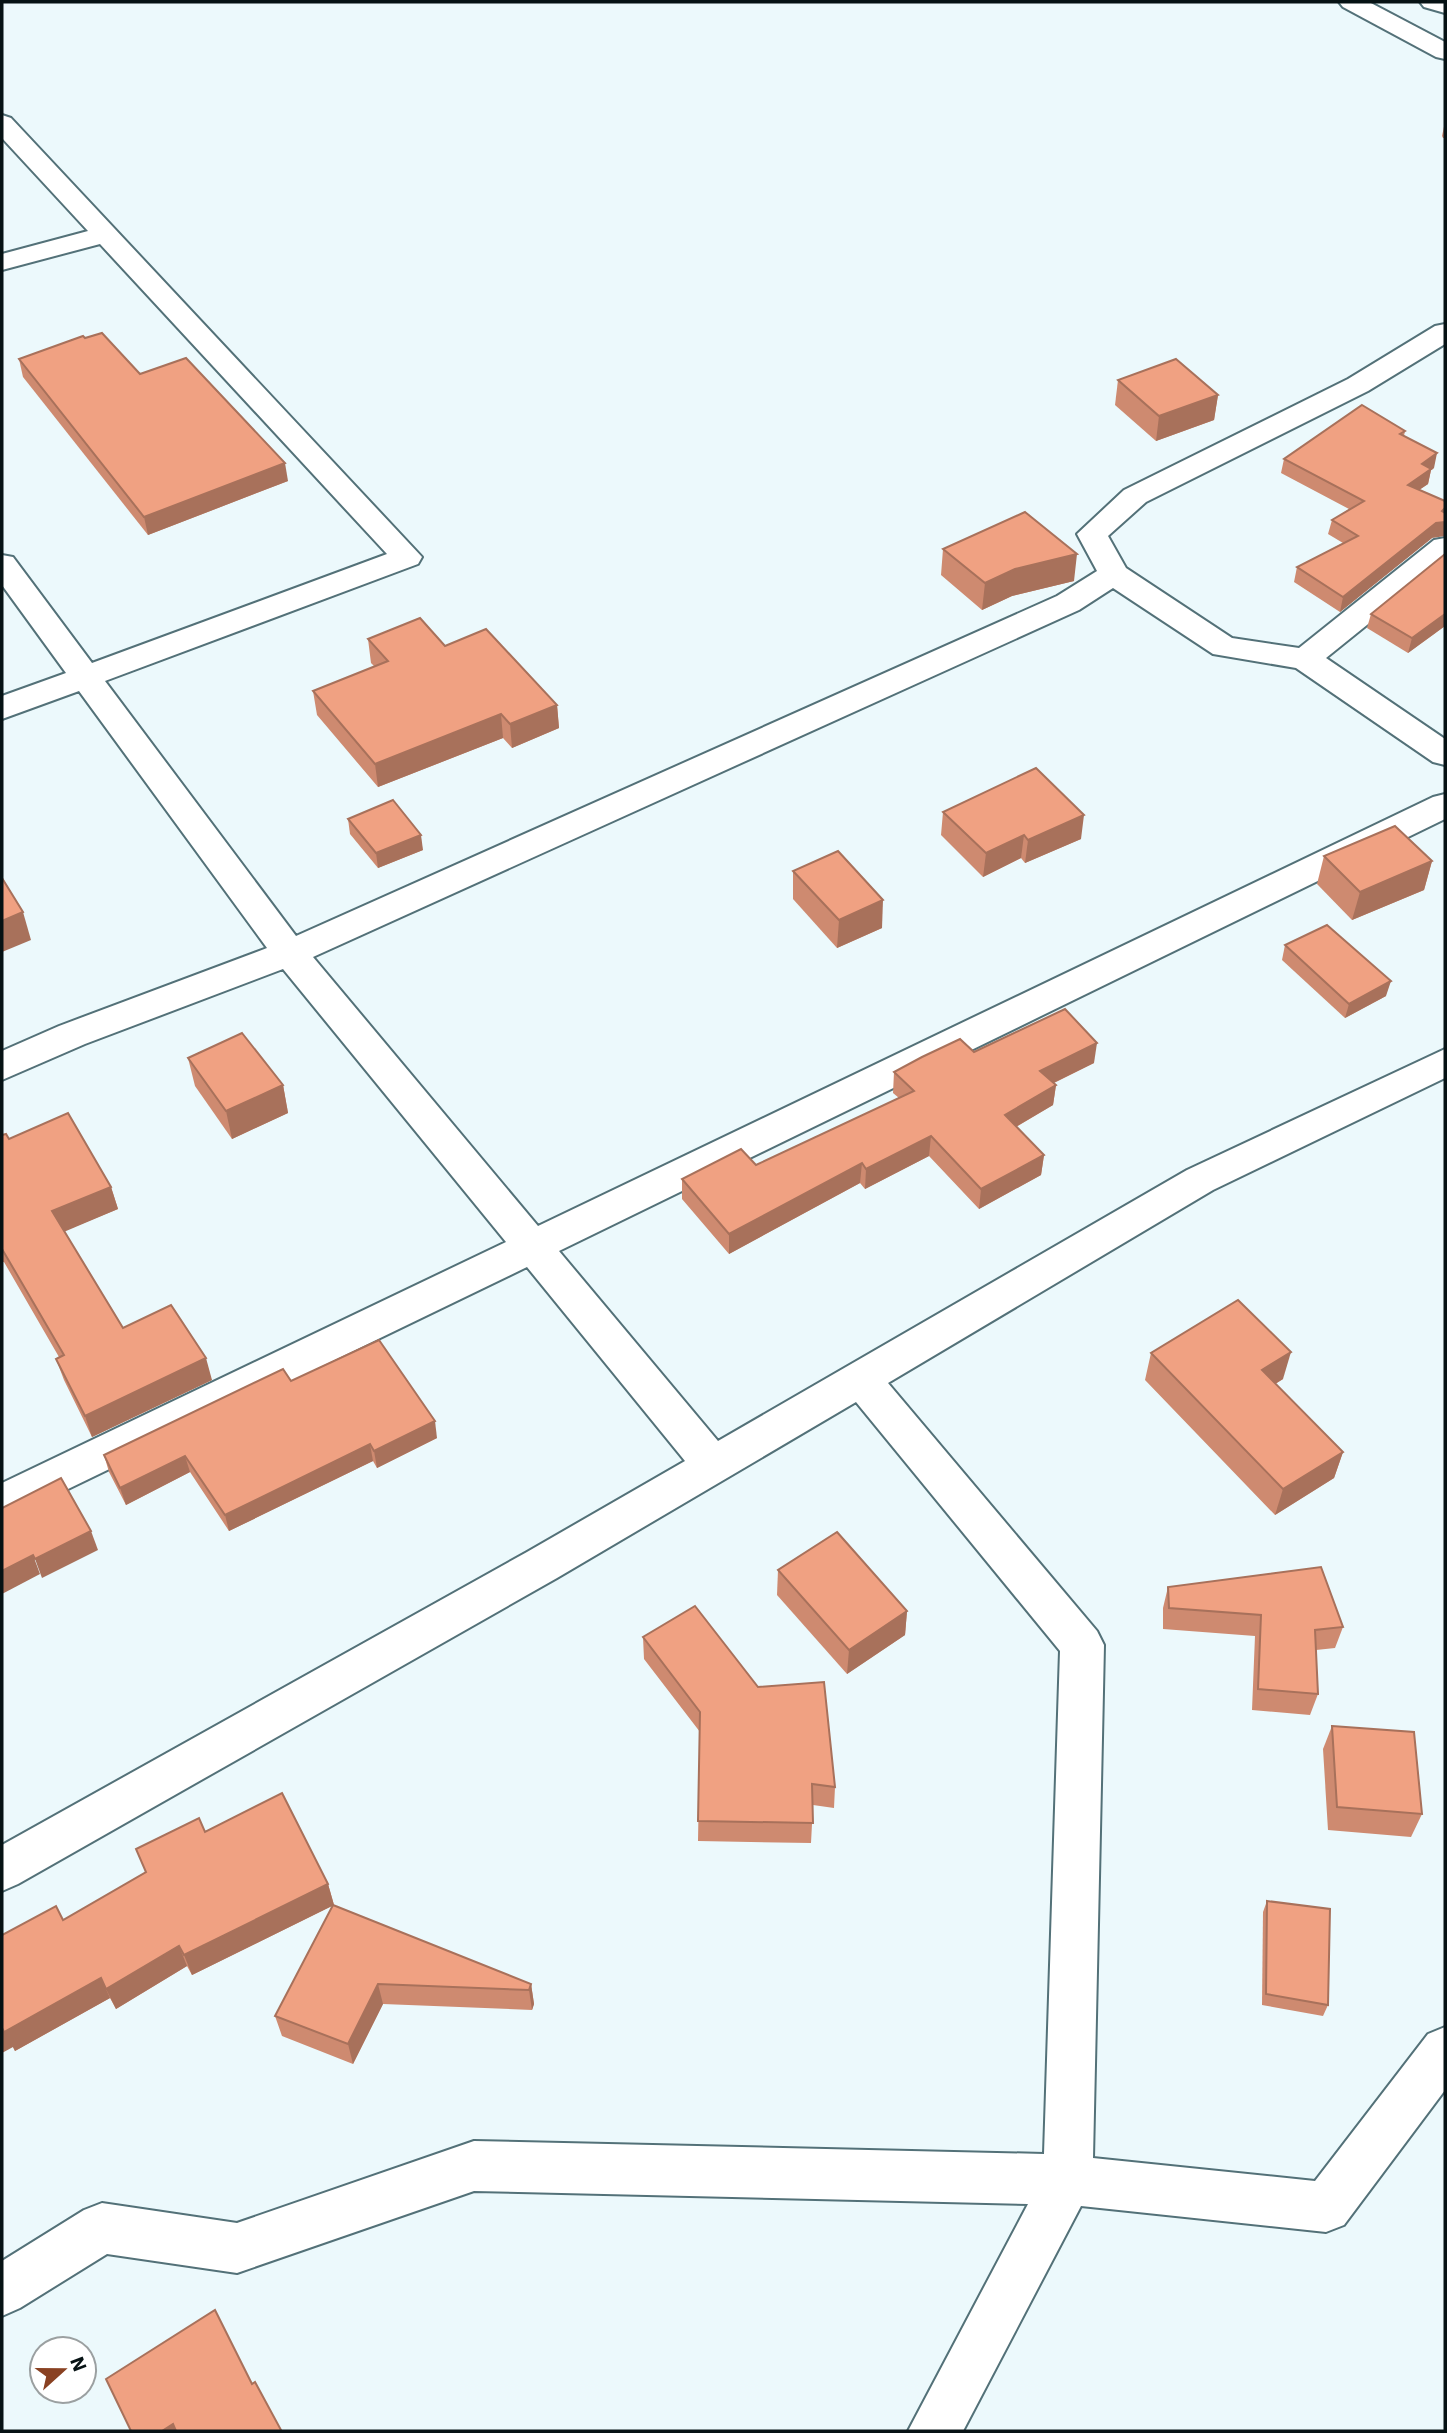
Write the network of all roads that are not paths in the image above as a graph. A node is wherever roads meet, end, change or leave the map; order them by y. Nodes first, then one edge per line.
1 (1351, 2) edge
2 (1432, 2) edge
3 (1445, 6) edge
4 (1445, 52) edge
5 (2, 123) edge
6 (105, 235) junction
7 (2, 261) edge
8 (1445, 332) edge
9 (1445, 547) edge
10 (2, 565) edge
11 (1114, 574) junction
12 (1305, 659) junction
13 (87, 676) junction
14 (2, 708) edge
15 (1445, 754) edge
16 (1445, 805) edge
17 (290, 953) junction
18 (1445, 1062) edge
19 (2, 1066) edge
20 (531, 1248) junction
21 (861, 1379) junction
22 (713, 1465) junction
23 (2, 1503) edge
24 (2, 1868) edge
25 (1445, 2051) edge
26 (1068, 2180) junction
27 (2, 2290) edge
28 (935, 2431) edge

1 - 4 street
2 - 3 street
5 - 6 street
6 - 7 street
6 - 13 street
8 - 11 street
9 - 12 street
10 - 13 street
11 - 12 street
11 - 17 street
12 - 15 street
13 - 14 street
13 - 17 street
16 - 20 street
17 - 19 street
17 - 20 street
18 - 21 street
20 - 22 street
20 - 23 street
21 - 22 street
21 - 26 street
22 - 24 street
25 - 26 street
26 - 27 street
26 - 28 street

